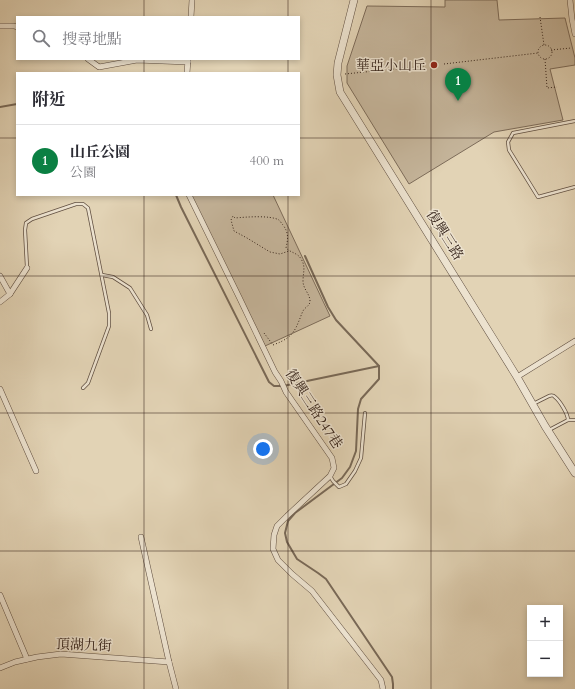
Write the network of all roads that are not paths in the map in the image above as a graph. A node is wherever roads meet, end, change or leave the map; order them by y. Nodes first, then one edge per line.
1 (192, 0) edge
2 (354, 0) edge
3 (570, 0) edge
4 (191, 16) edge
5 (0, 26) edge
6 (16, 27) edge
7 (575, 34) edge
8 (89, 60) edge
9 (137, 60) edge
10 (137, 60) edge
11 (188, 61) edge
12 (187, 72) edge
13 (575, 121) edge
14 (575, 187) edge
15 (189, 196) edge
16 (27, 268) joint
17 (102, 275) junction
18 (0, 276) edge
19 (10, 294) junction
20 (0, 302) edge
21 (151, 329) dead end
22 (575, 341) edge
23 (518, 378) junction
24 (0, 388) edge
25 (83, 388) dead end
26 (532, 404) junction
27 (365, 413) dead end
28 (568, 420) junction
29 (575, 420) edge
30 (548, 431) junction
31 (36, 471) dead end
32 (575, 473) edge
33 (330, 476) junction
34 (141, 537) dead end
35 (0, 595) edge
36 (28, 659) junction
37 (169, 662) junction
38 (0, 668) edge
39 (176, 689) edge
40 (383, 689) edge

1 - 4 street
2 - 23 street, 復興三路
3 - 7 street
5 - 6 street
8 - 10 street
9 - 11 street
11 - 12 street
13 - 14 lane
15 - 33 street, 復興三路247巷
16 - 17 lane
16 - 19 street
17 - 21 lane
17 - 25 lane
18 - 19 street
19 - 20 street
22 - 23 street
23 - 26 street, 復興三路
24 - 31 street
26 - 28 lane
26 - 30 street, 復興三路
27 - 33 lane
28 - 29 lane
28 - 30 lane
30 - 32 street, 復興三路
33 - 40 street
34 - 37 street
35 - 36 street
36 - 37 street, 頂湖九街
36 - 38 street, 頂湖九街
37 - 39 street

